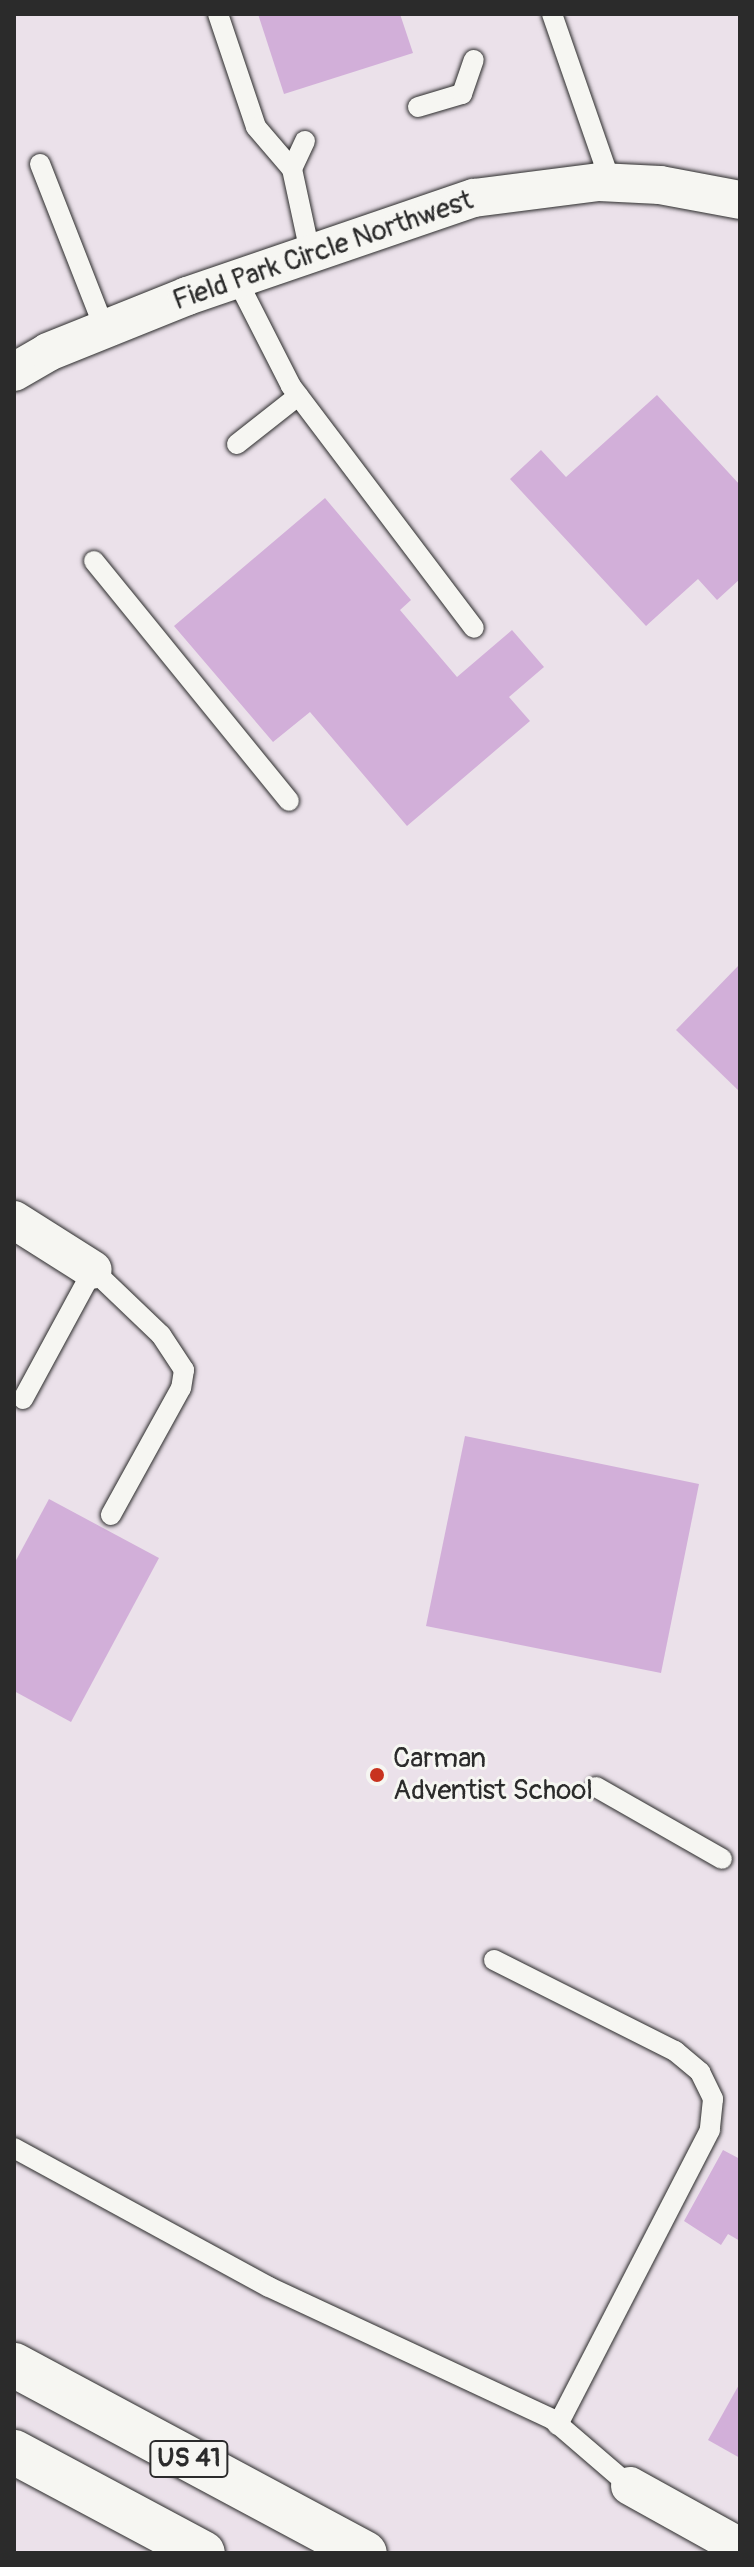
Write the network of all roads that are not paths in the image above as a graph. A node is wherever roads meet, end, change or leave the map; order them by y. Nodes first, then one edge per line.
1 (218, 14) edge
2 (552, 14) edge
3 (474, 60) dead end
4 (418, 107) dead end
5 (305, 141) dead end
6 (40, 164) dead end
7 (292, 169) junction
8 (611, 183) junction
9 (740, 200) edge
10 (310, 252) junction
11 (236, 278) junction
12 (104, 327) junction
13 (14, 372) edge
14 (298, 396) junction
15 (237, 444) dead end
16 (94, 561) dead end
17 (474, 628) dead end
18 (289, 801) dead end
19 (14, 1220) edge
20 (93, 1270) junction
21 (23, 1399) dead end
22 (111, 1515) dead end
23 (596, 1787) dead end
24 (722, 1859) dead end
25 (494, 1960) dead end
26 (14, 2148) edge
27 (14, 2365) edge
28 (558, 2425) junction
29 (14, 2452) edge
30 (630, 2486) joint
31 (740, 2547) edge
32 (203, 2553) edge
33 (365, 2553) edge

1 - 7 lane
2 - 8 lane
3 - 4 lane
5 - 7 lane
6 - 12 lane
7 - 10 lane
8 - 9 street, Field Park Circle Northwest
8 - 10 street, Field Park Circle Northwest
10 - 11 street, Field Park Circle Northwest
11 - 12 street, Field Park Circle Northwest
11 - 14 lane
12 - 13 street, Field Park Circle Northwest
14 - 15 lane
14 - 17 lane
16 - 18 lane
19 - 20 street
20 - 21 lane
20 - 22 lane
23 - 24 lane
25 - 28 lane
26 - 28 lane
27 - 33 main road, US 41
28 - 30 lane
29 - 32 main road, US 41
30 - 31 street

